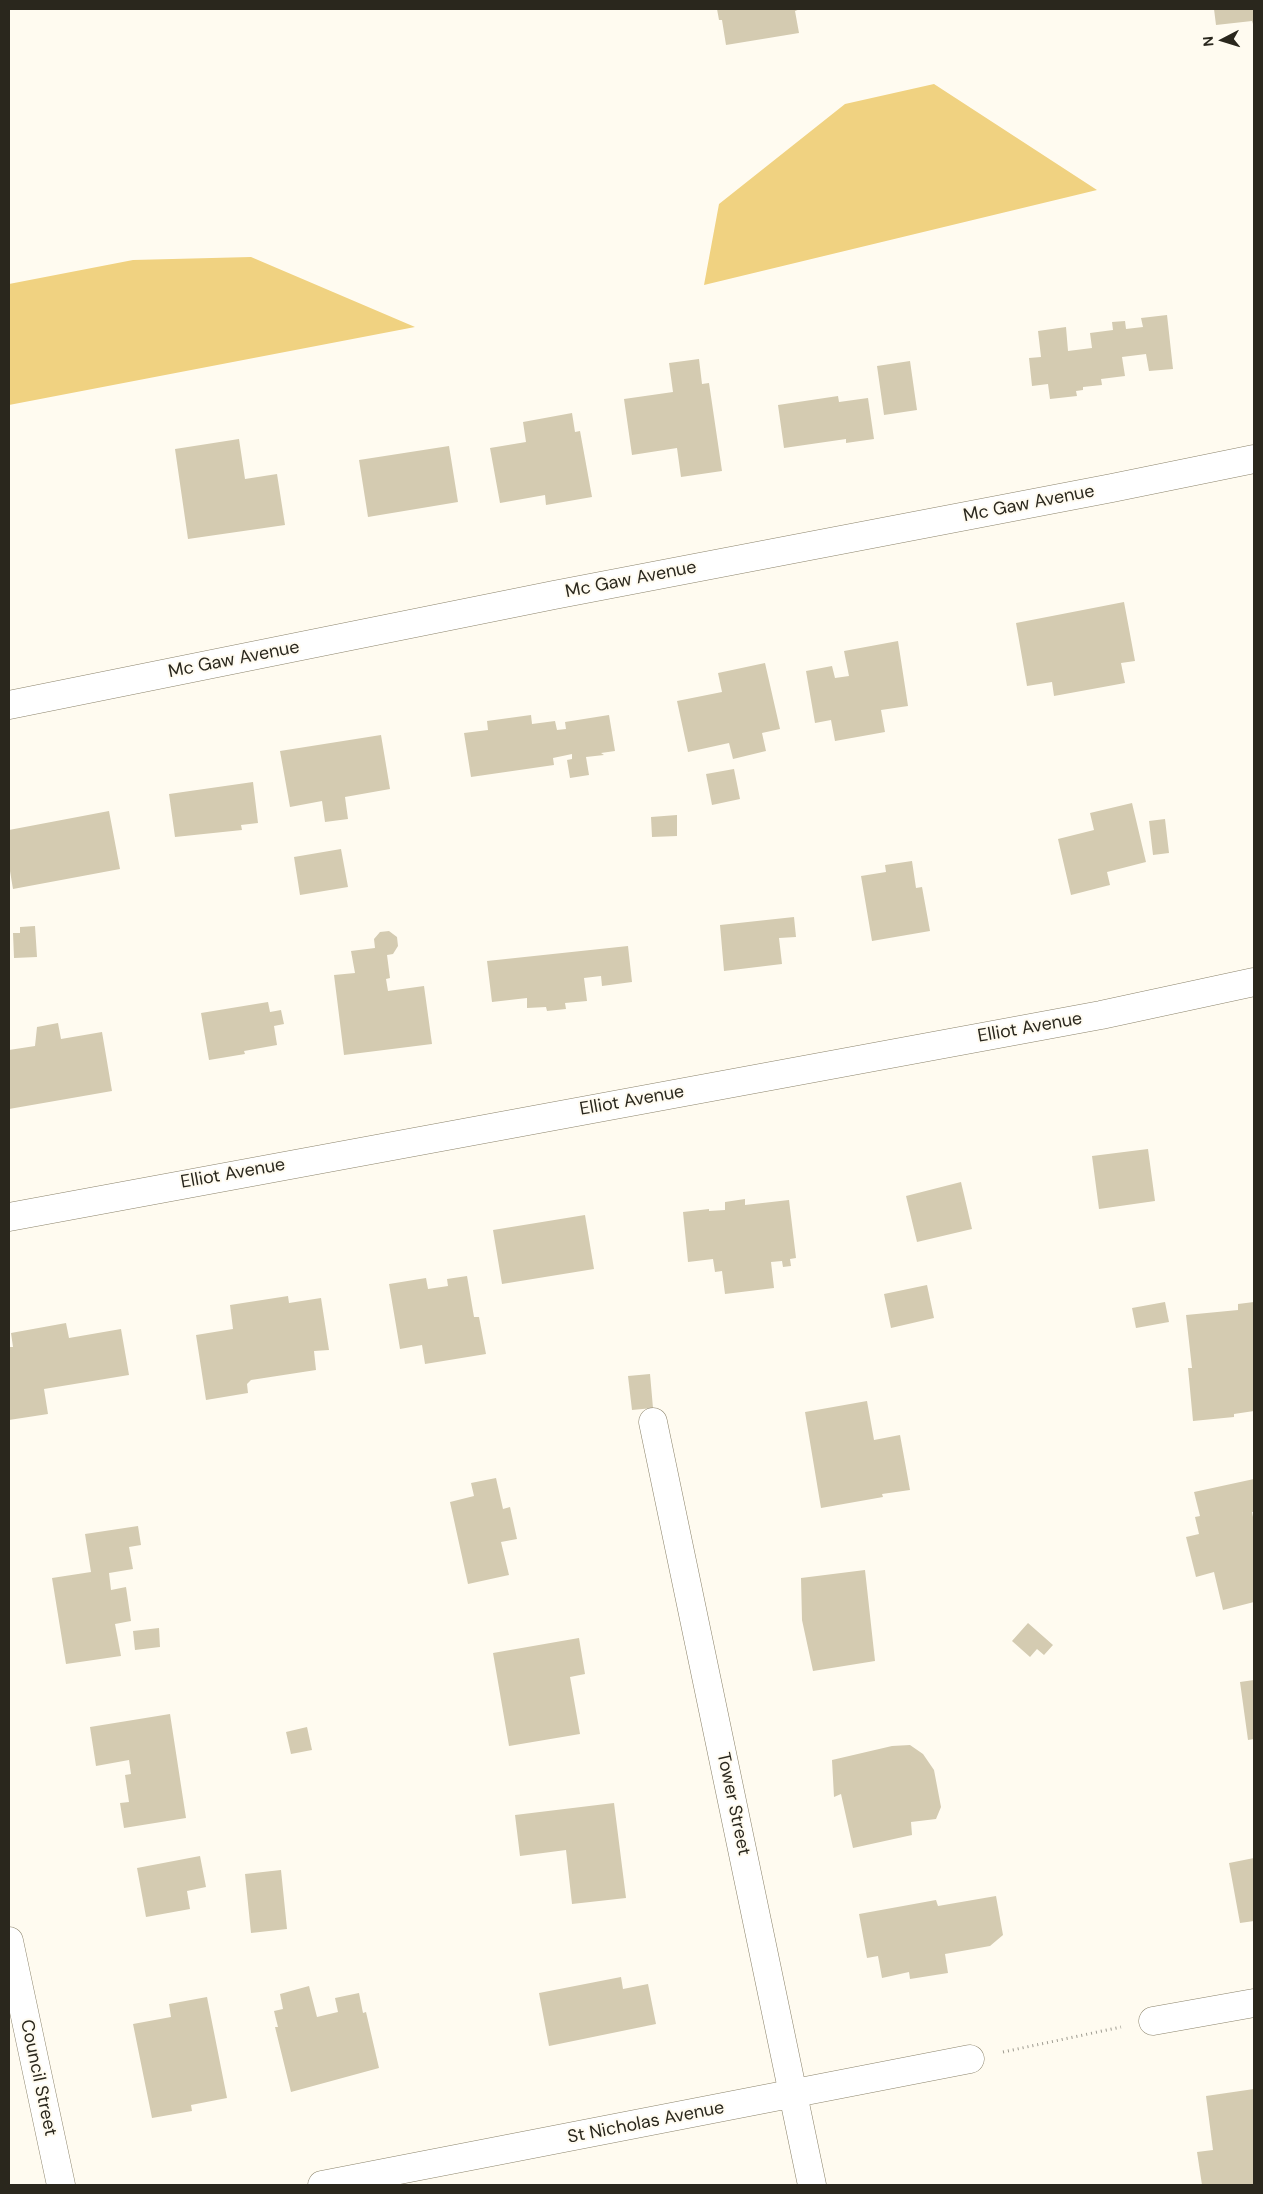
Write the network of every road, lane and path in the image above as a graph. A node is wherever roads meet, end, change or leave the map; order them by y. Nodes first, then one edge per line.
1 (1254, 459) edge
2 (9, 705) edge
3 (1254, 982) edge
4 (9, 1217) edge
5 (653, 1422) dead end
6 (9, 1941) edge
7 (1254, 2003) edge
8 (1153, 2021) joint
9 (970, 2058) joint
10 (794, 2094) junction
11 (61, 2185) edge
12 (322, 2185) edge
13 (812, 2185) edge

1 - 2 street, Mc Gaw Avenue
3 - 4 street, Elliot Avenue
5 - 10 street, Tower Street
6 - 11 street, Council Street
7 - 8 street
8 - 9 path
9 - 10 street, St Nicholas Avenue
10 - 12 street, St Nicholas Avenue
10 - 13 street, Tower Street

